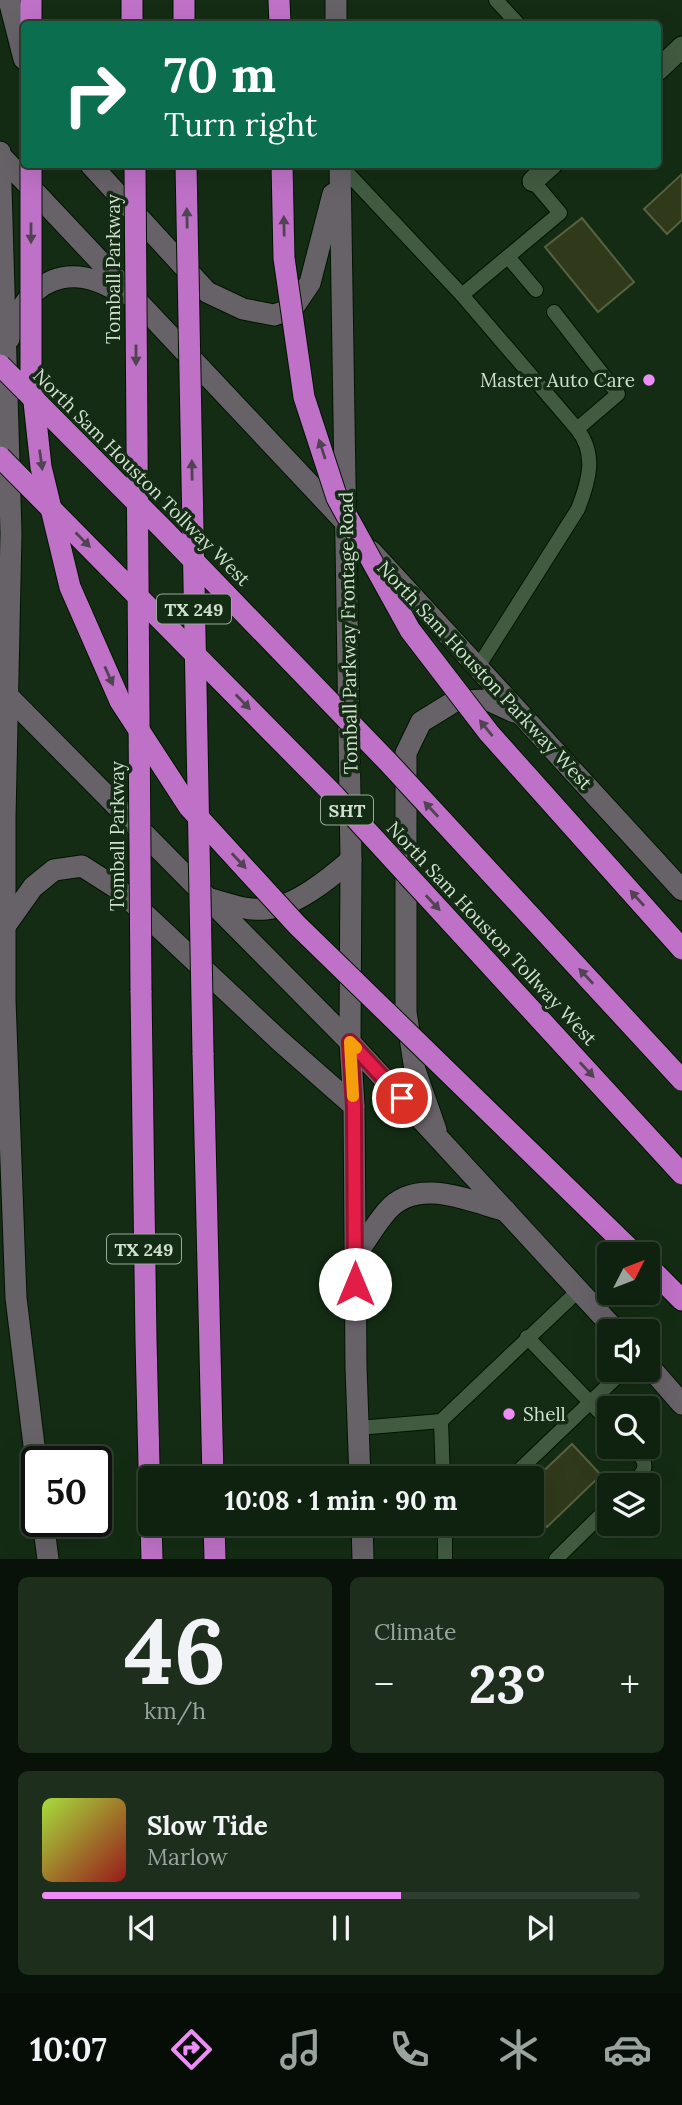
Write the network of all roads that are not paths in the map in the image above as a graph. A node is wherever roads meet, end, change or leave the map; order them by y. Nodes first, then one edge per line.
1 (9, 0) edge
2 (31, 0) edge
3 (132, 0) edge
4 (184, 0) edge
5 (279, 0) edge
6 (336, 0) edge
7 (496, 0) edge
8 (31, 21) edge
9 (132, 21) edge
10 (184, 21) edge
11 (279, 21) edge
12 (336, 21) edge
13 (515, 21) edge
14 (21, 47) edge
15 (682, 47) edge
16 (661, 66) edge
17 (0, 154) edge
18 (31, 168) edge
19 (94, 168) edge
20 (135, 168) edge
21 (186, 168) edge
22 (282, 168) edge
23 (339, 168) edge
24 (340, 168) edge
25 (343, 168) edge
26 (548, 168) edge
27 (533, 181) joint
28 (508, 257) junction
29 (536, 290) dead end
30 (462, 295) junction
31 (144, 309) junction
32 (554, 312) dead end
33 (3, 359) edge
34 (577, 429) junction
35 (0, 457) edge
36 (346, 524) junction
37 (478, 667) junction
38 (4, 691) edge
39 (523, 715) junction
40 (3, 818) edge
41 (351, 860) junction
42 (3, 882) edge
43 (682, 890) edge
44 (209, 899) junction
45 (6, 925) junction
46 (682, 949) edge
47 (350, 1042) junction
48 (682, 1080) edge
49 (354, 1107) junction
50 (439, 1138) junction
51 (682, 1174) edge
52 (509, 1212) junction
53 (623, 1242) edge
54 (355, 1257) junction
55 (660, 1278) edge
56 (579, 1290) junction
57 (8, 1298) edge
58 (682, 1300) edge
59 (605, 1319) edge
60 (527, 1337) junction
61 (660, 1379) edge
62 (612, 1382) edge
63 (591, 1404) junction
64 (682, 1404) edge
65 (597, 1410) edge
66 (441, 1421) junction
67 (358, 1428) junction
68 (33, 1446) edge
69 (149, 1466) edge
70 (213, 1466) edge
71 (359, 1466) edge
72 (443, 1466) edge
73 (524, 1466) edge
74 (597, 1519) edge
75 (151, 1536) edge
76 (214, 1536) edge
77 (362, 1536) edge
78 (445, 1536) edge
79 (45, 1537) edge
80 (47, 1559) edge
81 (152, 1559) edge
82 (215, 1559) edge
83 (363, 1559) edge
84 (445, 1559) edge
85 (556, 1559) edge

1 - 14 main road
2 - 8 highway
3 - 9 highway
4 - 10 highway
5 - 11 highway
6 - 12 main road
7 - 13 lane
15 - 16 street
17 - 31 main road, North Sam Houston Parkway West
17 - 33 main road
18 -> 53 highway, bridge
19 - 23 main road
20 -> 69 highway, Tomball Parkway / TX 249, bridge
70 -> 21 highway, TX 249, bridge
46 -> 22 highway, bridge
24 - 36 main road, Tomball Parkway Frontage Road
25 - 30 lane
26 - 27 street
27 - 28 lane
28 - 29 lane
28 - 30 lane
30 - 34 lane
31 - 33 main road
31 - 36 main road, North Sam Houston Parkway West
32 - 34 lane
33 - 38 main road
48 -> 33 highway, North Sam Houston Tollway West, bridge
34 - 37 lane
35 -> 51 highway, North Sam Houston Tollway West / SHT, bridge
36 - 37 main road, North Sam Houston Parkway West
36 - 41 main road, Tomball Parkway Frontage Road
37 - 39 main road, North Sam Houston Parkway West
38 - 40 main road
38 - 44 main road
39 - 43 main road, North Sam Houston Parkway West
39 - 50 main road
40 - 42 main road
41 - 44 main road
41 - 47 main road, Tomball Parkway Frontage Road
42 - 45 main road
44 - 47 main road
45 - 49 main road
45 - 57 main road
47 - 49 main road, Tomball Parkway Frontage Road
47 - 50 main road
49 - 54 main road, Tomball Parkway Frontage Road
50 - 52 main road
52 - 54 main road
52 - 56 main road
54 - 67 main road, Tomball Parkway Frontage Road
55 - 58 highway
56 - 59 main road
56 - 60 lane
57 - 68 main road
60 - 63 lane
60 - 66 lane
61 - 64 main road
62 - 63 lane
63 - 65 lane
63 - 73 lane
66 - 67 lane
66 - 72 lane
67 - 71 main road, Tomball Parkway Frontage Road
74 - 85 lane
75 - 81 highway
76 - 82 highway
77 - 83 main road
78 - 84 lane
79 - 80 main road

